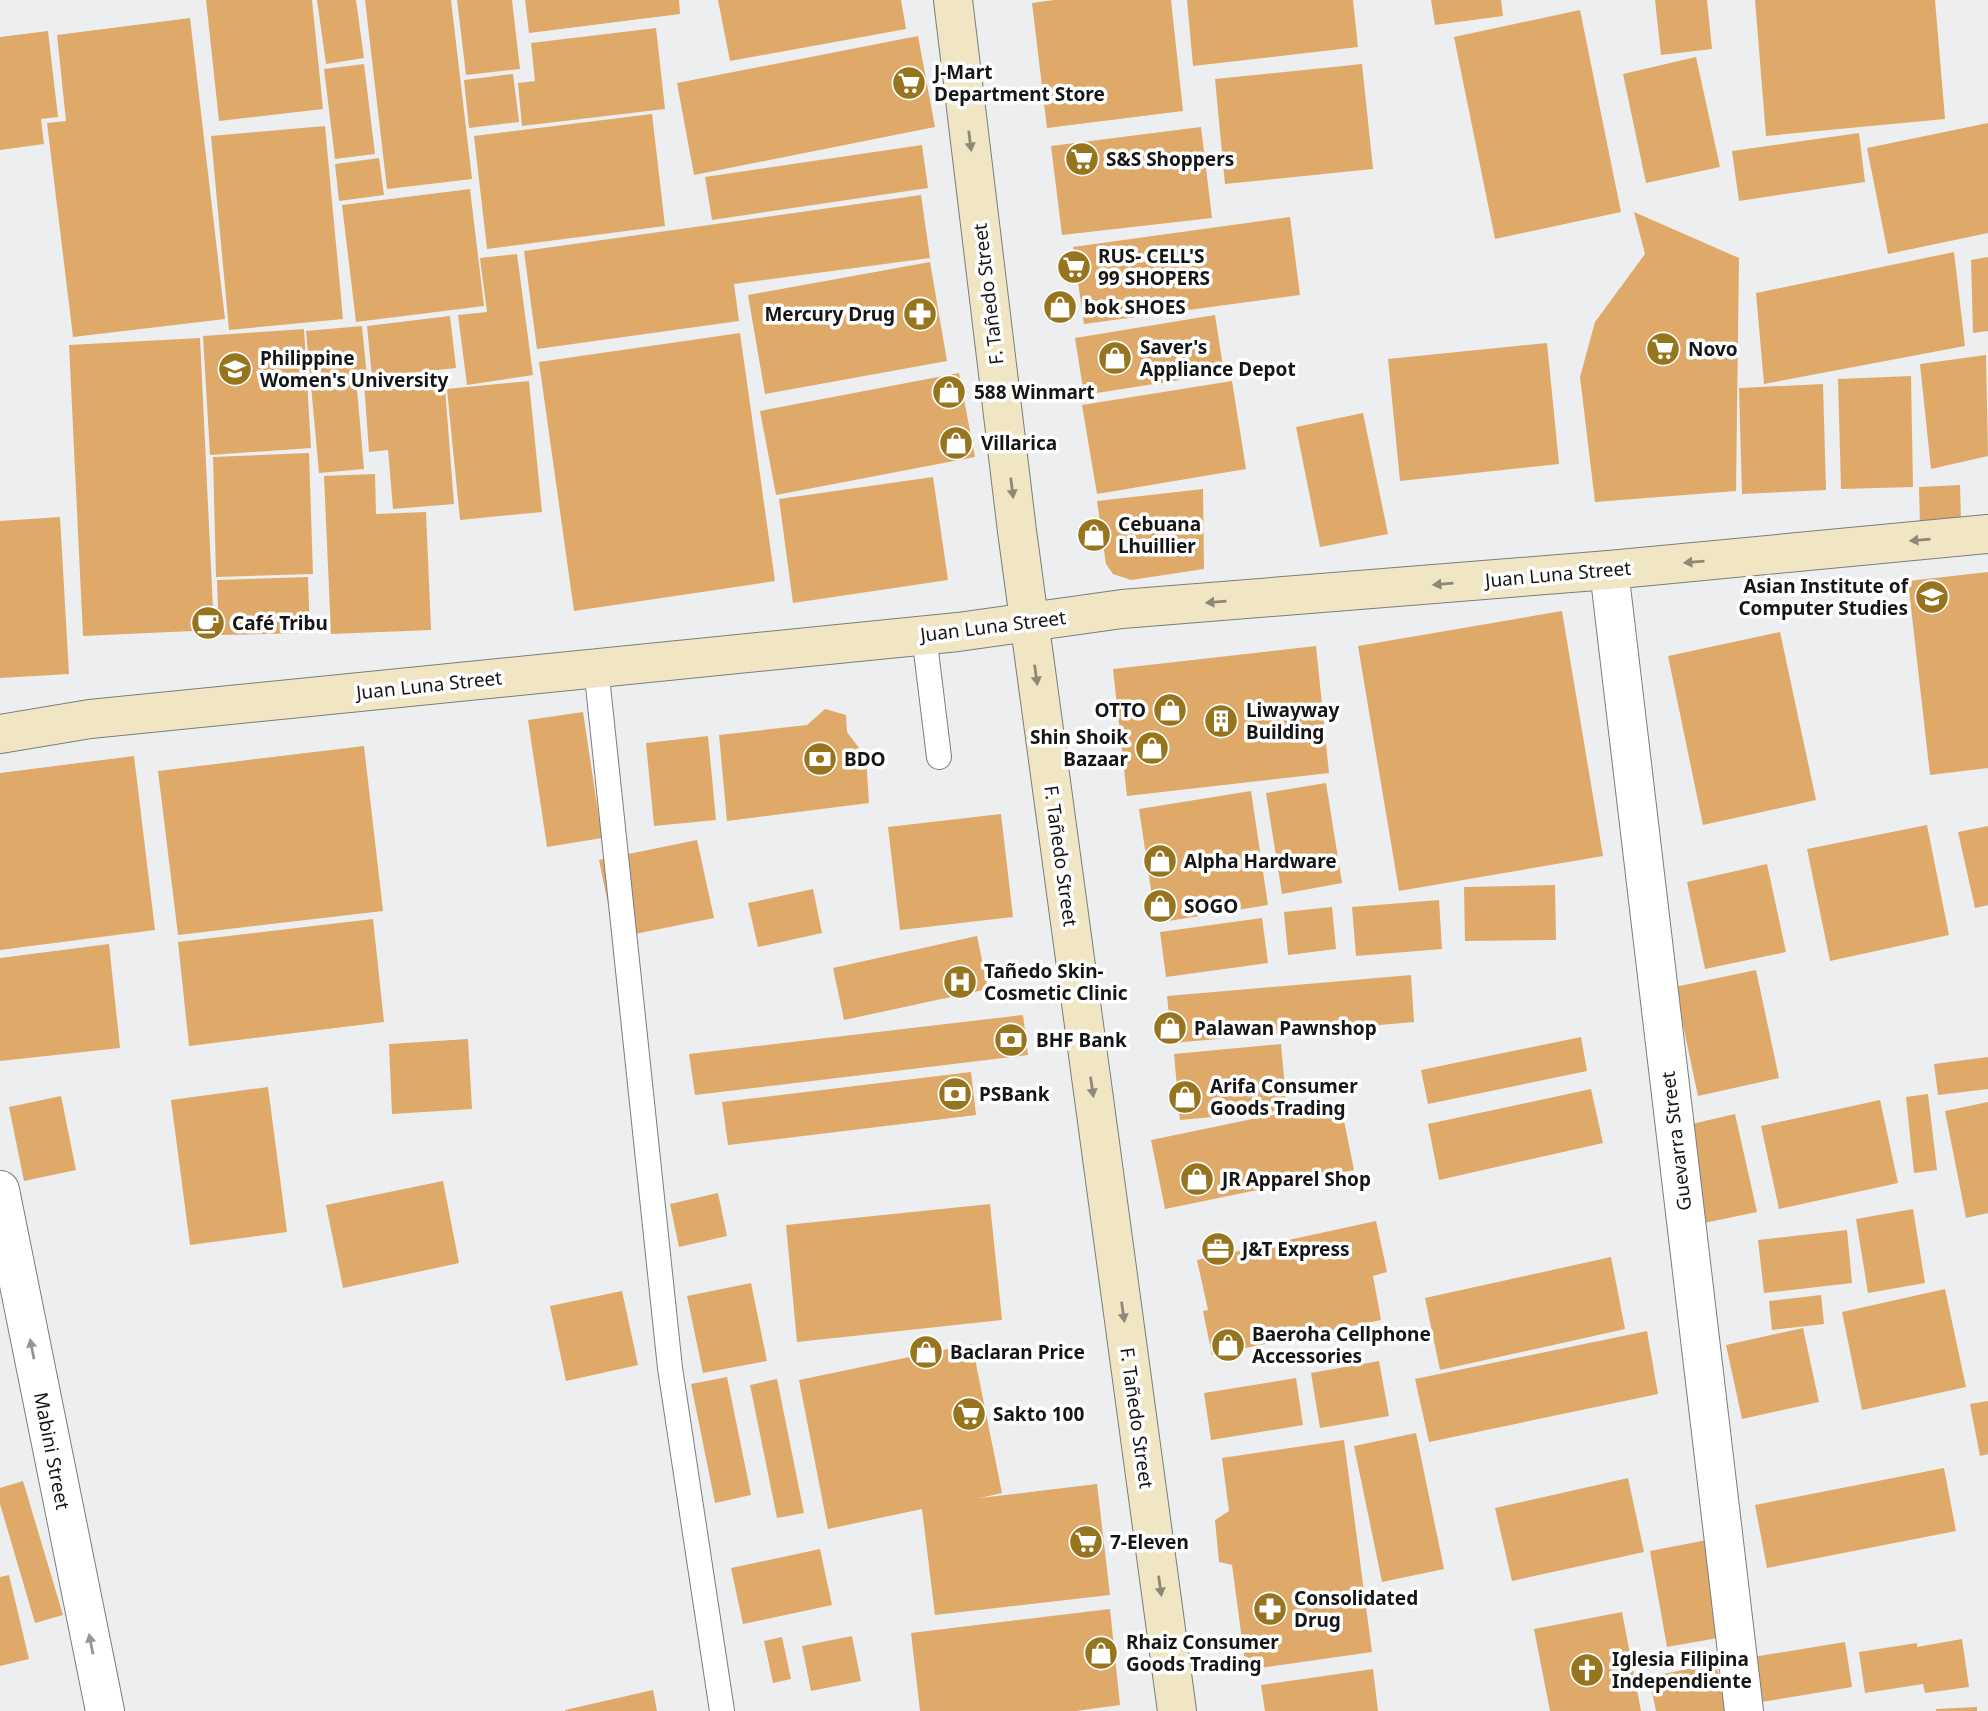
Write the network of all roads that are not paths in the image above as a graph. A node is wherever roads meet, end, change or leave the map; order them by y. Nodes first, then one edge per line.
1 (953, 0) edge
2 (1988, 534) edge
3 (1609, 570) junction
4 (1029, 623) junction
5 (925, 635) junction
6 (596, 667) junction
7 (0, 734) edge
8 (939, 757) dead end
9 (0, 1190) edge
10 (105, 1711) edge
11 (722, 1711) edge
12 (1177, 1711) edge
13 (1744, 1711) edge

1 -> 4 main road, F. Tañedo Street
2 -> 3 main road, Juan Luna Street
3 -> 4 main road, Juan Luna Street
3 - 13 street, Guevarra Street
4 - 5 main road, Juan Luna Street
4 -> 12 main road, F. Tañedo Street
5 - 6 main road, Juan Luna Street
5 - 8 lane
6 - 7 main road, Juan Luna Street
6 - 11 lane
10 -> 9 street, Mabini Street

